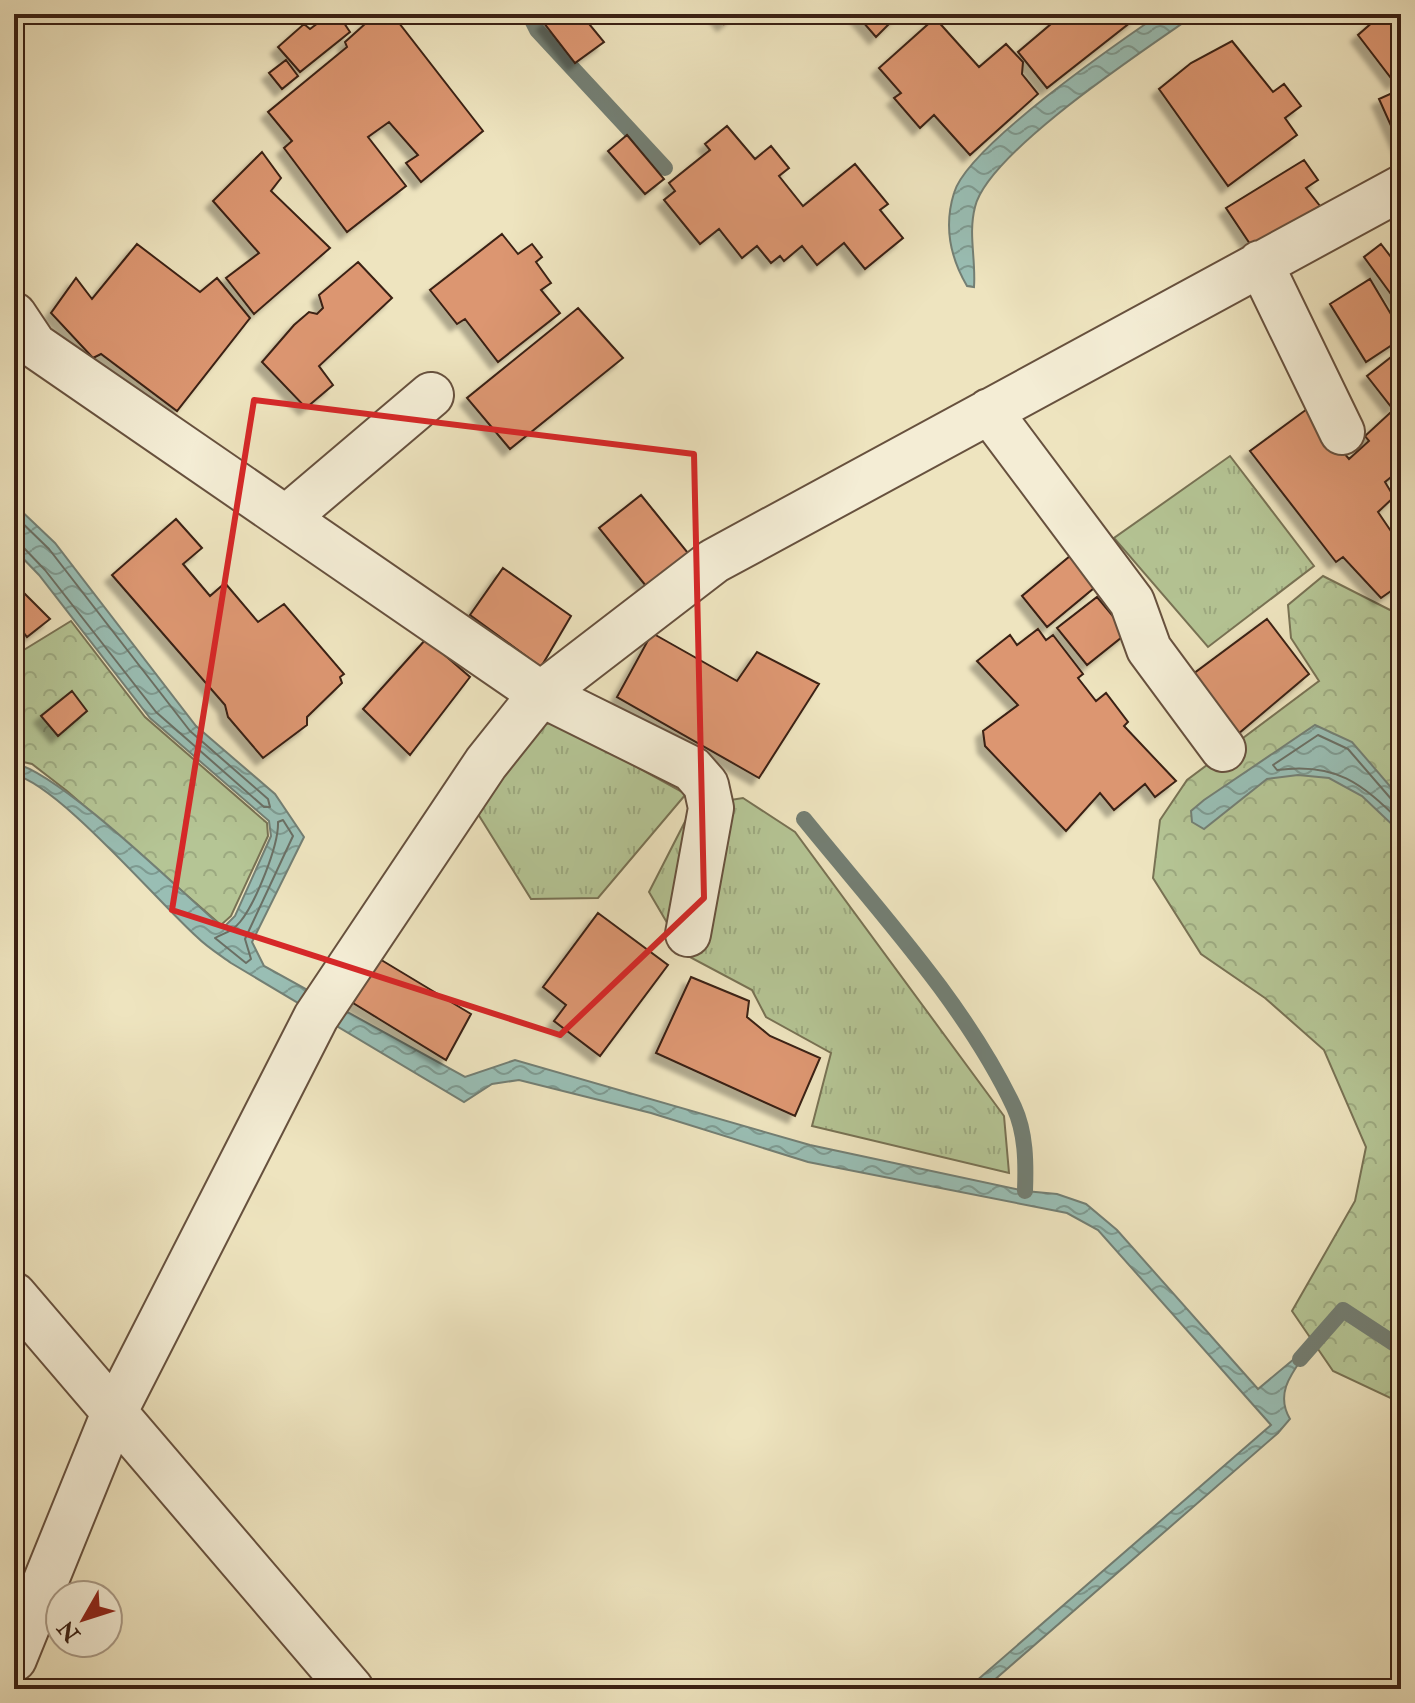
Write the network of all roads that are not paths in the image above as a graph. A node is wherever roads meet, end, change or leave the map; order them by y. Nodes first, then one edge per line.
1 (1401, 188) edge
2 (1260, 263) junction
3 (21, 342) edge
4 (431, 395) dead end
5 (989, 411) junction
6 (1342, 432) dead end
7 (286, 518) junction
8 (541, 694) junction
9 (1223, 749) dead end
10 (688, 934) dead end
11 (14, 1295) edge
12 (113, 1415) junction
13 (14, 1659) edge
14 (351, 1689) edge

1 - 2 street
2 - 5 street
2 - 6 street
3 - 7 street
4 - 7 street
5 - 8 street
5 - 9 street
7 - 8 street
8 - 10 street
8 - 12 street
11 - 12 street
12 - 13 street
12 - 14 street

